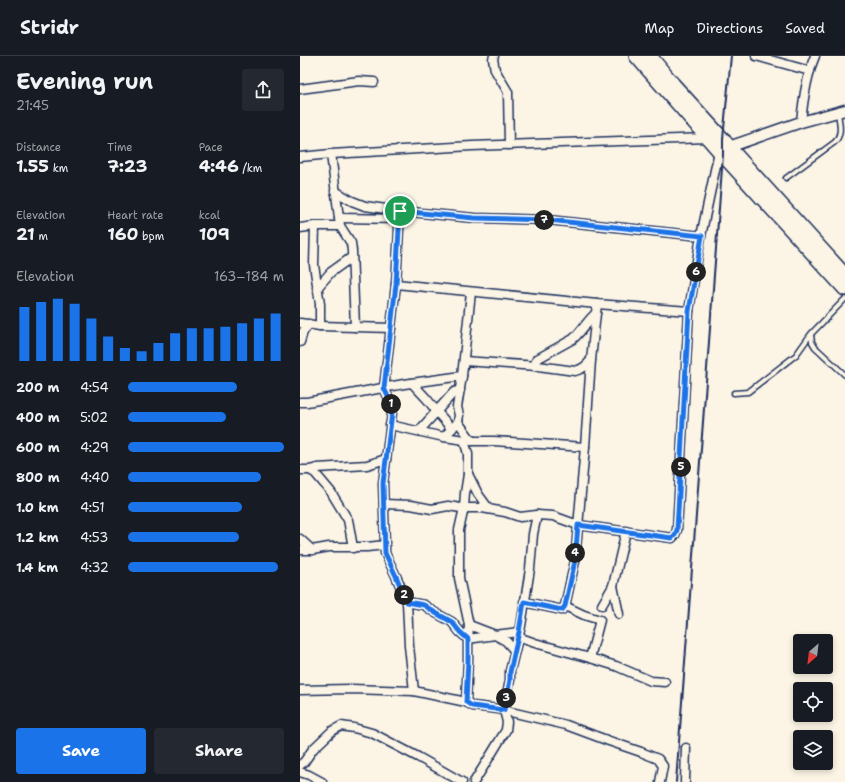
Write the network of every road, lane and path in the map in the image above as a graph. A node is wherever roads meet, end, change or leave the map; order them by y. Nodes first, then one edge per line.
1 (494, 56) edge
2 (636, 56) edge
3 (650, 56) edge
4 (756, 56) edge
5 (815, 56) edge
6 (810, 71) junction
7 (374, 82) dead end
8 (300, 89) edge
9 (842, 111) edge
10 (801, 122) junction
11 (708, 138) junction
12 (509, 145) junction
13 (724, 149) junction
14 (330, 154) junction
15 (300, 157) edge
16 (786, 178) dead end
17 (335, 191) junction
18 (400, 215) junction
19 (339, 222) junction
20 (315, 226) junction
21 (300, 228) edge
22 (702, 236) junction
23 (352, 257) junction
24 (845, 275) edge
25 (396, 284) junction
26 (317, 288) junction
27 (845, 289) edge
28 (471, 292) junction
29 (845, 299) edge
30 (597, 304) junction
31 (689, 311) junction
32 (596, 313) junction
33 (300, 324) edge
34 (309, 324) junction
35 (320, 326) junction
36 (355, 327) junction
37 (391, 328) junction
38 (811, 334) junction
39 (300, 342) edge
40 (591, 360) junction
41 (464, 361) junction
42 (532, 363) junction
43 (845, 375) edge
44 (462, 376) junction
45 (412, 383) junction
46 (384, 388) junction
47 (460, 390) junction
48 (734, 393) dead end
49 (300, 402) edge
50 (437, 412) junction
51 (458, 422) junction
52 (390, 425) junction
53 (452, 429) junction
54 (420, 432) junction
55 (444, 437) junction
56 (468, 440) junction
57 (584, 447) junction
58 (386, 459) junction
59 (300, 470) edge
60 (310, 470) junction
61 (468, 474) junction
62 (384, 504) junction
63 (464, 508) junction
64 (489, 509) junction
65 (537, 515) junction
66 (578, 525) junction
67 (626, 531) junction
68 (300, 538) edge
69 (385, 545) junction
70 (353, 548) junction
71 (300, 550) edge
72 (312, 550) junction
73 (613, 586) junction
74 (407, 602) junction
75 (524, 602) junction
76 (602, 605) dead end
77 (565, 606) junction
78 (619, 614) dead end
79 (469, 625) junction
80 (495, 634) junction
81 (519, 635) junction
82 (468, 639) junction
83 (515, 651) junction
84 (590, 658) junction
85 (665, 682) dead end
86 (300, 690) edge
87 (414, 691) junction
88 (466, 702) junction
89 (504, 710) junction
90 (686, 748) dead end
91 (300, 765) edge
92 (300, 772) edge
93 (322, 782) edge
94 (462, 782) edge
95 (474, 782) edge
96 (660, 782) edge
97 (684, 782) edge

1 - 12 street
2 - 11 highway
3 - 13 highway
4 - 6 street
5 - 6 street
6 - 10 street
7 - 8 street
9 - 10 street
9 - 16 lane
10 - 13 street
11 - 12 street
11 - 13 highway
12 - 14 street
13 - 22 street
13 - 24 highway
13 - 27 highway
14 - 15 street
14 - 17 street
17 - 18 street
17 - 19 street
18 - 19 street
18 - 22 street
18 - 25 street
19 - 20 street
19 - 23 street
20 - 21 street
20 - 26 street
22 - 31 street
23 - 26 street
23 - 36 street
25 - 28 street
25 - 37 street
26 - 35 street
28 - 30 street
28 - 41 street
29 - 38 lane
30 - 31 street
30 - 32 street
31 - 67 street
32 - 40 street
32 - 42 street
33 - 34 street
34 - 35 street
34 - 39 street
35 - 36 street
36 - 37 street
37 - 46 street
38 - 43 lane
38 - 48 lane
40 - 42 street
40 - 57 street
41 - 42 street
41 - 44 street
44 - 45 street
44 - 47 street
45 - 46 street
45 - 50 street
46 - 49 street
46 - 52 street
47 - 50 street
47 - 51 street
50 - 53 street
50 - 54 street
51 - 53 street
51 - 56 street
52 - 54 street
52 - 58 street
53 - 55 street
54 - 55 street
55 - 56 street
56 - 57 street
56 - 61 street
57 - 66 street
58 - 60 street
58 - 62 street
59 - 60 street
60 - 70 street
61 - 63 street
61 - 64 street
62 - 63 street
62 - 69 street
63 - 64 street
63 - 79 street
64 - 65 street
65 - 66 street
65 - 75 street
66 - 67 street
66 - 77 street
67 - 73 street
68 - 72 street
69 - 70 street
69 - 74 street
70 - 72 street
71 - 72 street
73 - 76 street
73 - 78 street
74 - 82 street
74 - 87 street
75 - 77 street
75 - 81 street
77 - 84 street
79 - 80 street
79 - 82 street
80 - 81 street
80 - 82 street
80 - 83 street
81 - 83 street
81 - 84 street
82 - 88 street
83 - 89 street
84 - 85 street
86 - 87 street
87 - 88 street
88 - 89 street
89 - 95 street
89 - 96 street
90 - 97 street
91 - 94 street
92 - 93 street

